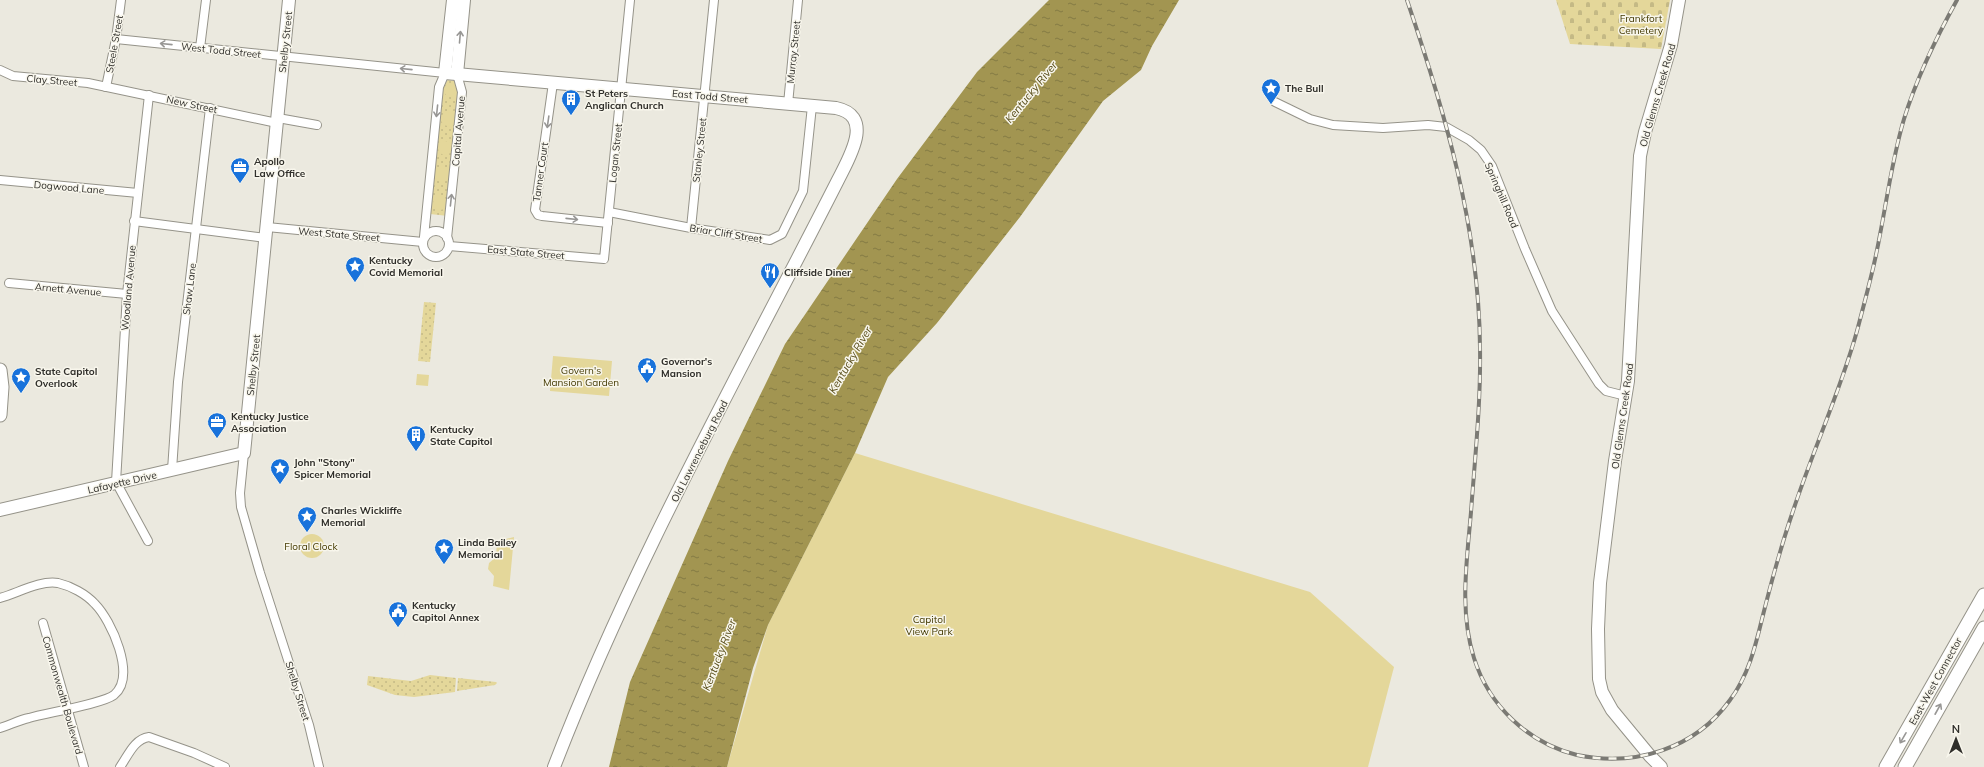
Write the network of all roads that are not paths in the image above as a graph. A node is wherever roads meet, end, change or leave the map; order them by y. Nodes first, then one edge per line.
1 (121, 0) edge
2 (206, 0) edge
3 (289, 0) edge
4 (453, 0) edge
5 (464, 0) edge
6 (630, 0) edge
7 (714, 0) edge
8 (798, 0) edge
9 (1679, 0) edge
10 (116, 39) junction
11 (200, 48) junction
12 (284, 56) junction
13 (0, 70) edge
14 (451, 74) junction
15 (553, 83) junction
16 (106, 87) junction
17 (622, 88) junction
18 (149, 95) junction
19 (705, 95) junction
20 (1275, 102) dead end
21 (788, 104) junction
22 (812, 106) junction
23 (210, 108) junction
24 (278, 121) junction
25 (317, 125) dead end
26 (855, 140) joint
27 (0, 180) edge
28 (138, 193) junction
29 (609, 212) junction
30 (134, 221) junction
31 (608, 223) junction
32 (691, 228) junction
33 (196, 229) junction
34 (266, 233) junction
35 (423, 240) junction
36 (448, 242) junction
37 (604, 259) joint
38 (9, 283) dead end
39 (127, 294) junction
40 (0, 370) edge
41 (1626, 396) junction
42 (0, 415) edge
43 (244, 453) junction
44 (172, 470) junction
45 (116, 482) junction
46 (0, 510) edge
47 (148, 541) dead end
48 (1984, 595) edge
49 (0, 598) edge
50 (43, 622) dead end
51 (1984, 628) edge
52 (68, 709) junction
53 (0, 728) edge
54 (317, 757) junction
55 (84, 767) edge
56 (120, 767) edge
57 (225, 767) edge
58 (319, 767) edge
59 (326, 767) edge
60 (554, 767) edge
61 (1661, 767) edge
62 (1886, 767) edge
63 (1906, 767) edge

1 - 10 street, Steele Street
2 - 11 street
3 - 12 street, Shelby Street
4 - 14 street, Capital Avenue
14 -> 5 street, Capital Avenue
6 - 17 street, Logan Street
7 - 19 street, Stanley Street
8 - 21 street, Murray Street
9 - 41 street, Old Glenns Creek Road
11 -> 10 street, West Todd Street
10 - 16 street, Steele Street
11 - 12 street, West Todd Street
14 -> 12 street, West Todd Street
12 - 24 street, Shelby Street
13 - 16 street, Clay Street
14 - 15 street, East Todd Street
14 -> 35 street, Capital Avenue
36 -> 14 street, Capital Avenue
15 - 17 street, East Todd Street
15 -> 31 street, Tanner Court
16 - 18 street, New Street
17 - 19 street, East Todd Street
17 - 29 street, Logan Street
18 - 23 street, New Street
18 - 28 street, Woodland Avenue
19 - 21 street, East Todd Street
19 - 32 street, Stanley Street
20 - 41 street, Springhill Road
21 - 22 street, East Todd Street
22 - 26 street, East Todd Street
22 - 32 street, Briar Cliff Street
23 - 24 street, New Street
23 - 33 street, Shaw Lane
24 - 25 street, New Street
24 - 34 street, Shelby Street
26 - 60 street, Old Lawrenceburg Road
27 - 28 street, Dogwood Lane
28 - 30 street, Woodland Avenue
29 - 31 street, Logan Street
29 - 32 street, Briar Cliff Street
30 - 33 street, West State Street
30 - 39 street, Woodland Avenue
31 - 37 street, Logan Street
33 - 34 street, West State Street
33 - 44 street, Shaw Lane
34 - 35 street, West State Street
34 - 43 street, Shelby Street
35 - 36 street
35 - 36 street
36 - 37 street, East State Street
38 - 39 street, Arnett Avenue
39 - 45 street, Woodland Avenue
40 - 42 main road
41 - 61 street, Old Glenns Creek Road
43 - 44 street, Lafayette Drive
43 - 54 street, Shelby Street
44 - 45 street, Lafayette Drive
45 - 46 street, Lafayette Drive
45 - 47 street
48 -> 62 main road, East-West Connector
49 - 52 street
50 - 52 street, Commonwealth Boulevard
63 -> 51 main road, East-West Connector
52 - 53 street
52 - 55 street, Commonwealth Boulevard
54 - 58 street, Shelby Street
54 - 59 street
56 - 57 street

